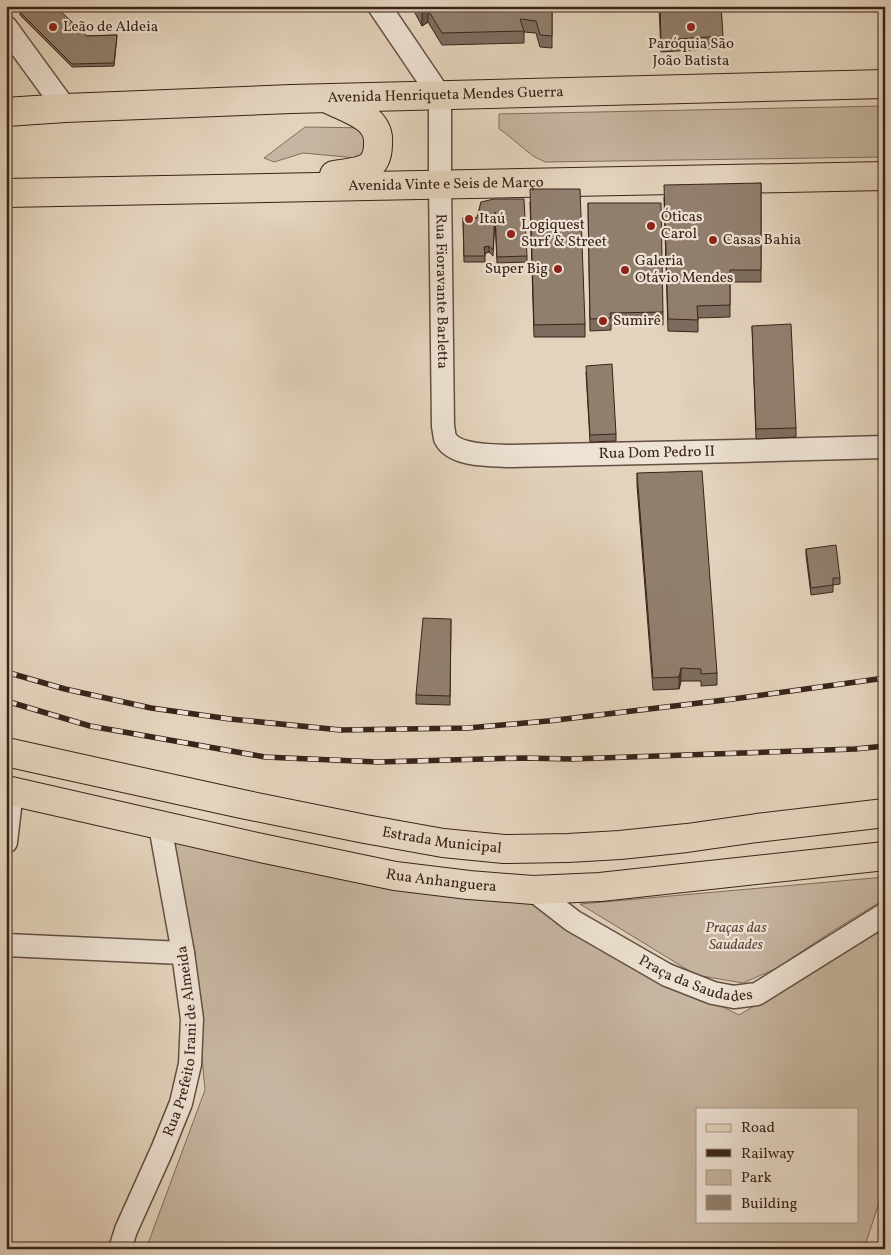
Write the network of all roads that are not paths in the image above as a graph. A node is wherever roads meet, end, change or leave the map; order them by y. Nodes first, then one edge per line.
1 (379, 6) edge
2 (6, 28) edge
3 (885, 84) edge
4 (440, 96) junction
5 (326, 98) junction
6 (66, 108) junction
7 (6, 112) edge
8 (885, 176) edge
9 (440, 184) junction
10 (287, 187) junction
11 (6, 193) edge
12 (443, 426) joint
13 (885, 447) edge
14 (6, 752) edge
15 (9, 791) edge
16 (885, 813) edge
17 (160, 826) junction
18 (6, 842) edge
19 (885, 856) edge
20 (533, 890) junction
21 (885, 914) edge
22 (6, 945) edge
23 (183, 953) junction
24 (120, 1249) edge

1 - 4 street
2 - 6 street
3 - 4 main road, Avenida Henriqueta Mendes Guerra
4 - 5 main road, Avenida Henriqueta Mendes Guerra
4 - 9 street, Rua Fioravante Barletta
5 - 6 main road, Avenida Henriqueta Mendes Guerra
5 - 10 main road
6 - 7 main road, Avenida Henriqueta Mendes Guerra
8 - 9 main road, Avenida Vinte e Seis de Março
9 - 10 main road, Avenida Vinte e Seis de Março
9 - 12 street, Rua Fioravante Barletta
10 - 11 main road, Avenida Vinte e Seis de Março
12 - 13 street, Rua Dom Pedro II
14 - 16 main road, Estrada Municipal
15 - 17 main road, Rua Anhanguera
15 - 18 street
17 - 20 main road, Rua Anhanguera
17 - 23 street, Rua Prefeito Irani de Almeida
19 - 20 main road, Rua Anhanguera
20 - 21 street, Praça da Saudades
22 - 23 street
23 - 24 street, Rua Prefeito Irani de Almeida

